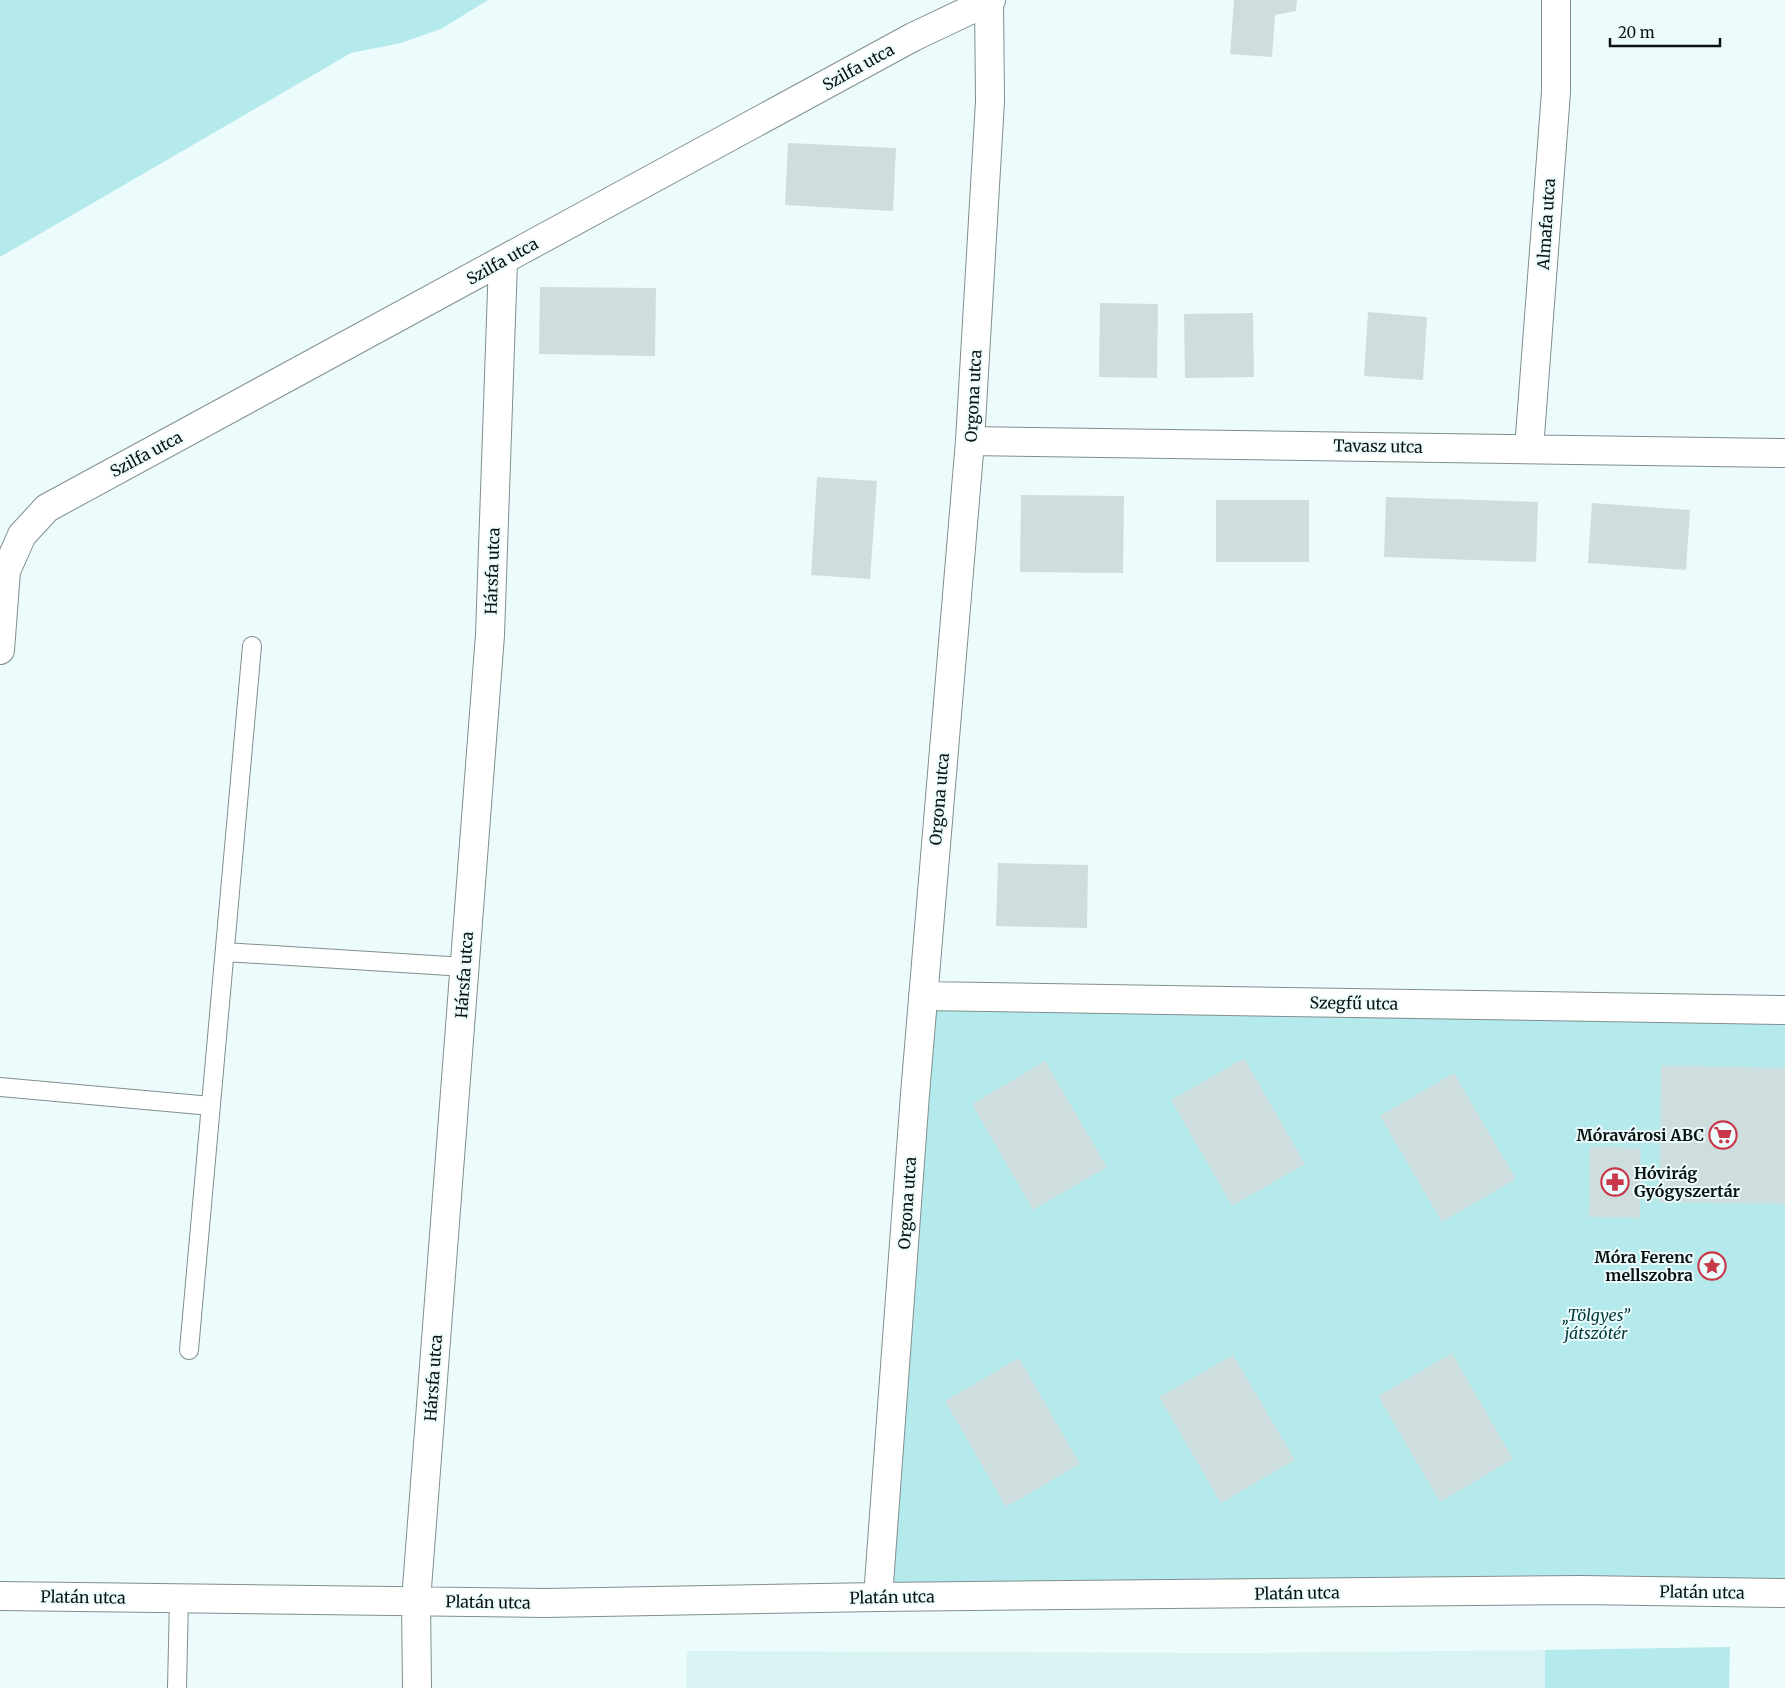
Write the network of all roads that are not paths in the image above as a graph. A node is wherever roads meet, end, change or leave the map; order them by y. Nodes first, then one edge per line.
1 (990, 0) edge
2 (1556, 0) edge
3 (503, 261) junction
4 (970, 441) junction
5 (1529, 449) junction
6 (1785, 453) edge
7 (252, 646) dead end
8 (0, 650) edge
9 (225, 952) junction
10 (465, 967) junction
11 (923, 996) junction
12 (1785, 1010) edge
13 (0, 1087) edge
14 (211, 1106) junction
15 (189, 1350) dead end
16 (1785, 1593) edge
17 (0, 1596) edge
18 (878, 1597) junction
19 (179, 1598) junction
20 (416, 1601) junction
21 (177, 1688) edge
22 (417, 1688) edge

1 - 3 street, Szilfa utca
1 - 4 street, Orgona utca
2 - 5 street, Almafa utca
3 - 8 street, Szilfa utca
3 - 10 street, Hársfa utca
4 - 5 street, Tavasz utca
4 - 11 street, Orgona utca
5 - 6 street, Tavasz utca
7 - 9 lane
9 - 10 lane
9 - 14 lane
10 - 20 street, Hársfa utca
11 - 12 street, Szegfű utca
11 - 18 street, Orgona utca
13 - 14 lane
14 - 15 lane
16 - 18 street, Platán utca
17 - 19 street, Platán utca
18 - 20 street, Platán utca
19 - 20 street, Platán utca
19 - 21 lane
20 - 22 street, Hársfa utca

